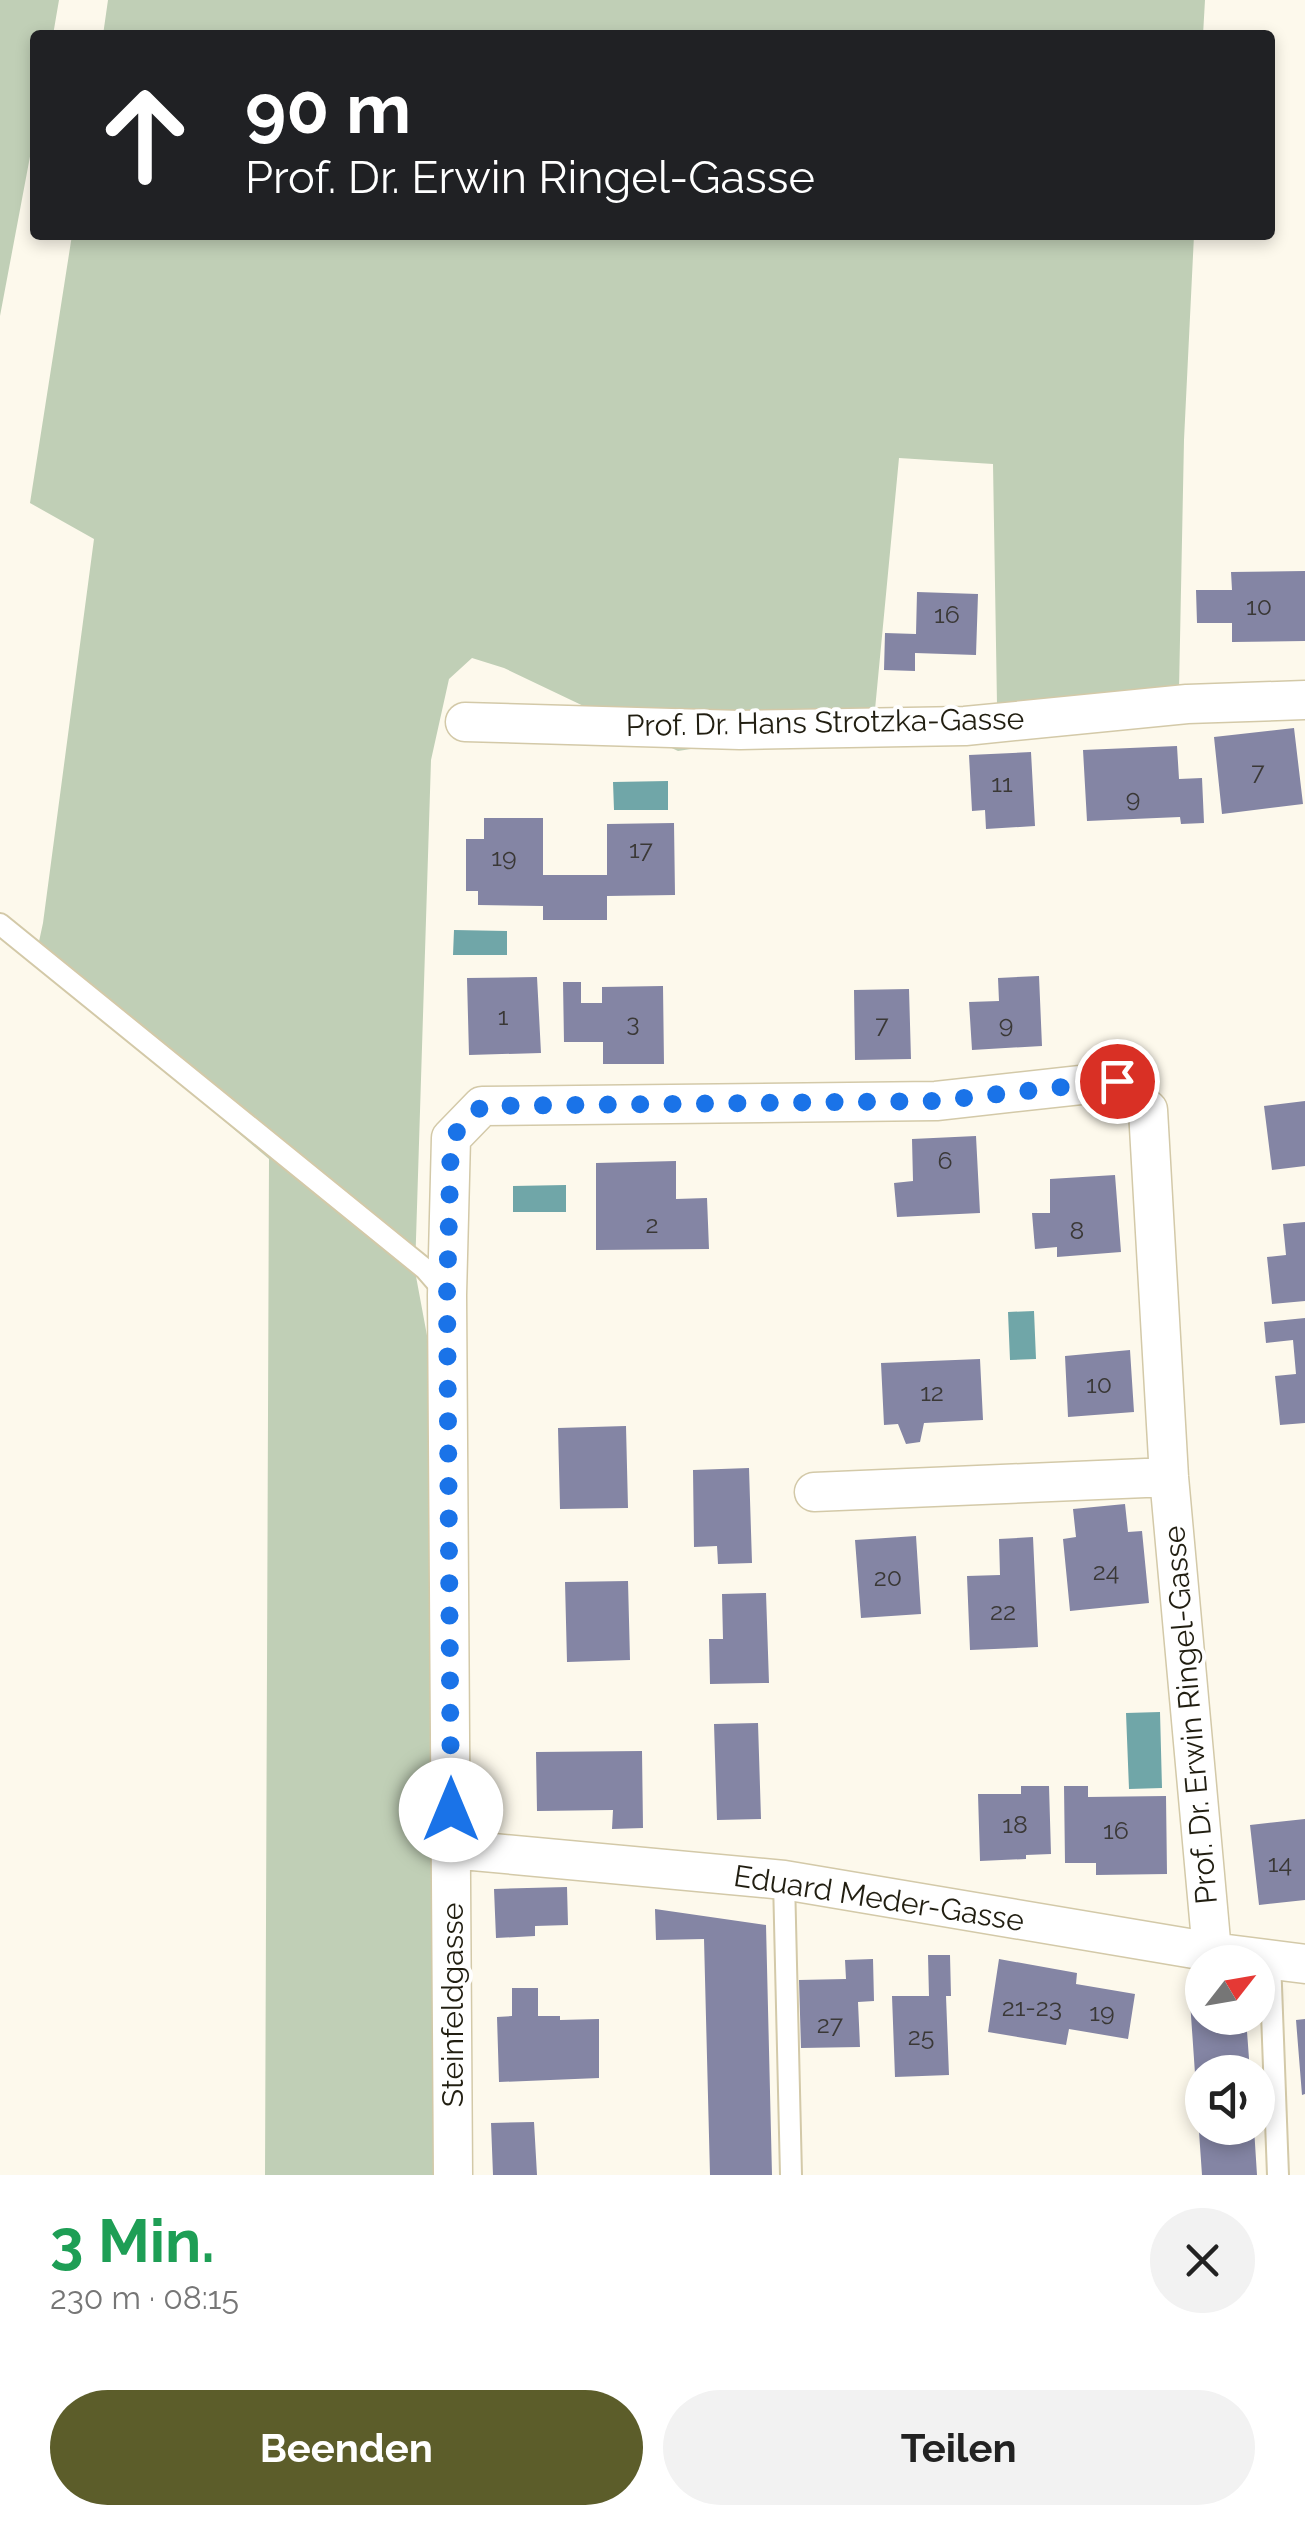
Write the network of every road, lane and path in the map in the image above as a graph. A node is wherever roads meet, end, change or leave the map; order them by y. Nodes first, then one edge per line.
1 (1305, 700) edge
2 (465, 722) dead end
3 (0, 924) edge
4 (447, 1295) junction
5 (1169, 1478) junction
6 (814, 1492) dead end
7 (451, 1850) junction
8 (784, 1880) junction
9 (1211, 1945) edge
10 (1185, 1947) edge
11 (1288, 1962) edge
12 (453, 2175) edge
13 (791, 2175) edge
14 (1278, 2175) edge

1 - 2 street, Prof. Dr. Hans Strotzka-Gasse
3 - 4 lane
4 - 5 street, Prof. Dr. Erwin Ringel-Gasse
4 - 7 street, Steinfeldgasse
5 - 6 street
5 - 9 street, Prof. Dr. Erwin Ringel-Gasse
7 - 8 street, Eduard Meder-Gasse
7 - 12 street, Steinfeldgasse
8 - 10 street, Eduard Meder-Gasse
8 - 13 lane
11 - 14 lane

